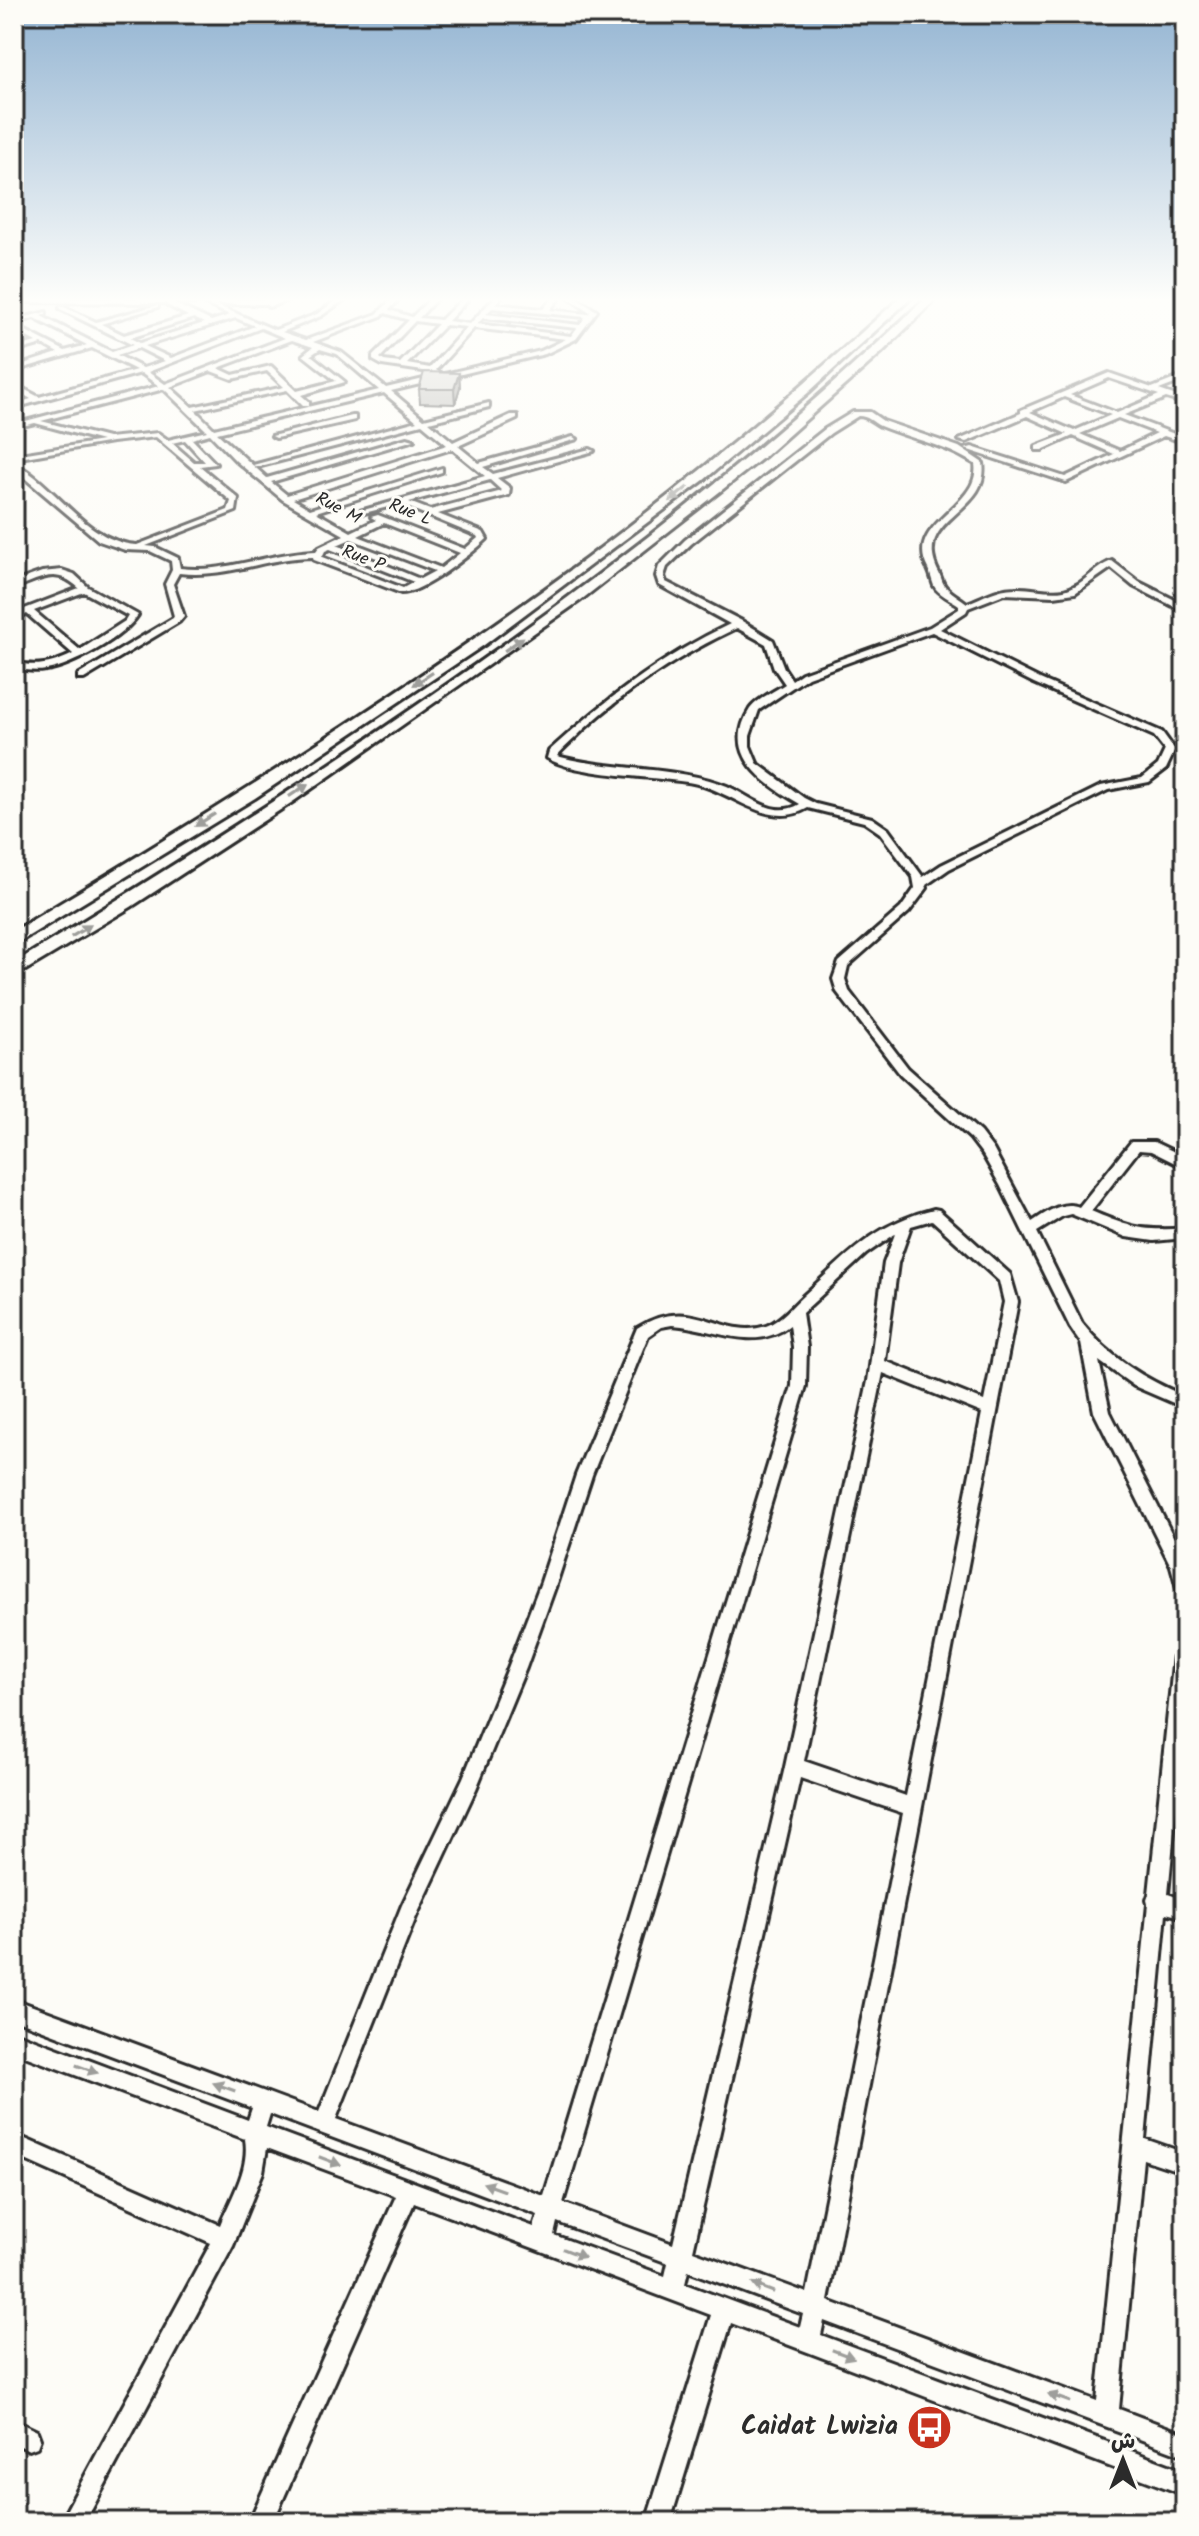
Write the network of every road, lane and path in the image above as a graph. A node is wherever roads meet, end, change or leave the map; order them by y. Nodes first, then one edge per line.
1 (17, 415) edge
2 (54, 415) edge
3 (197, 415) edge
4 (262, 415) edge
5 (278, 415) edge
6 (349, 415) edge
7 (415, 415) edge
8 (448, 415) edge
9 (775, 415) edge
10 (807, 415) edge
11 (854, 415) edge
12 (869, 415) edge
13 (1023, 415) edge
14 (1029, 415) edge
15 (1114, 415) edge
16 (1120, 415) edge
17 (514, 417) dead end
18 (352, 418) junction
19 (257, 420) junction
20 (32, 421) junction
21 (423, 422) junction
22 (14, 426) edge
23 (210, 429) junction
24 (397, 429) junction
25 (1163, 433) junction
26 (1073, 434) junction
27 (374, 435) junction
28 (276, 436) junction
29 (187, 438) junction
30 (573, 439) dead end
31 (166, 440) junction
32 (410, 440) junction
33 (963, 440) dead end
34 (115, 441) junction
35 (1185, 441) edge
36 (452, 446) junction
37 (949, 446) junction
38 (1039, 448) dead end
39 (590, 451) dead end
40 (430, 453) junction
41 (1118, 453) junction
42 (985, 454) junction
43 (297, 455) junction
44 (969, 455) junction
45 (420, 456) junction
46 (14, 457) edge
47 (191, 463) junction
48 (14, 465) edge
49 (253, 466) junction
50 (477, 466) junction
51 (439, 470) junction
52 (292, 474) junction
53 (493, 477) junction
54 (264, 481) junction
55 (459, 485) junction
56 (310, 490) junction
57 (286, 498) junction
58 (342, 501) junction
59 (400, 501) junction
60 (364, 511) junction
61 (308, 512) junction
62 (430, 513) junction
63 (382, 521) junction
64 (351, 536) junction
65 (331, 546) junction
66 (133, 548) junction
67 (467, 553) junction
68 (319, 557) junction
69 (176, 570) junction
70 (442, 571) junction
71 (423, 583) junction
72 (14, 585) edge
73 (85, 589) junction
74 (964, 606) junction
75 (1185, 609) edge
76 (28, 611) junction
77 (14, 616) edge
78 (739, 623) junction
79 (933, 629) junction
80 (78, 653) junction
81 (14, 665) edge
82 (81, 677) dead end
83 (790, 684) junction
84 (1168, 745) junction
85 (1185, 749) edge
86 (808, 804) junction
87 (920, 884) junction
88 (14, 939) edge
89 (14, 971) edge
90 (1185, 1163) edge
91 (1081, 1214) junction
92 (906, 1222) junction
93 (1029, 1231) junction
94 (1185, 1233) edge
95 (795, 1312) junction
96 (1088, 1343) junction
97 (877, 1364) junction
98 (1185, 1402) edge
99 (991, 1410) junction
100 (1185, 1590) edge
101 (1185, 1627) edge
102 (794, 1767) junction
103 (914, 1808) junction
104 (1156, 1900) junction
105 (1185, 1909) edge
106 (14, 2009) edge
107 (14, 2042) edge
108 (264, 2101) junction
109 (324, 2124) junction
110 (254, 2131) junction
111 (14, 2144) edge
112 (1133, 2145) junction
113 (1185, 2163) edge
114 (409, 2191) junction
115 (551, 2209) junction
116 (225, 2238) junction
117 (541, 2241) junction
118 (681, 2257) junction
119 (673, 2290) junction
120 (815, 2307) junction
121 (724, 2309) junction
122 (809, 2340) junction
123 (1107, 2416) junction
124 (1185, 2445) edge
125 (1185, 2483) edge
126 (72, 2522) edge
127 (261, 2522) edge
128 (658, 2522) edge

1 - 20 street
2 - 20 street
3 - 23 street, Rue M
4 - 23 street
5 - 19 street
6 - 18 street
7 - 21 street
8 - 21 street
9 -> 88 highway
89 -> 10 highway
11 - 78 street
12 - 37 street
13 - 33 street
14 - 26 street
15 - 26 street
16 - 25 street
17 - 36 street
18 - 27 street
18 - 28 street
19 - 23 street
19 - 28 street
20 - 22 street
20 - 34 street
21 - 24 street
21 - 36 street
23 - 29 street
23 - 31 street
23 - 49 street, Rue M
24 - 27 street
24 - 32 street
25 - 35 street
25 - 41 street
26 - 38 street
26 - 41 street
27 - 43 street
28 - 43 street
29 - 31 street
29 - 47 street
30 - 50 street
31 - 34 street
31 - 47 street
32 - 40 street
32 - 52 street
34 - 46 street
36 - 40 street
36 - 50 street
37 - 42 street
37 - 44 street
39 - 53 street
40 - 45 street
41 - 42 street
42 - 44 street
43 - 49 street
44 - 74 street
45 - 51 street
45 - 56 street
47 - 66 street
48 - 66 street
49 - 52 street
49 - 54 street, Rue M
50 - 53 street
51 - 55 street
51 - 58 street
52 - 54 street
52 - 56 street
53 - 55 street
53 - 62 street
54 - 57 street, Rue M
55 - 59 street
56 - 57 street
57 - 61 street, Rue M
58 - 60 street, Rue L
58 - 61 street
59 - 60 street
59 - 62 street
60 - 63 street, Rue L
61 - 64 street, Rue M
62 - 67 street
63 - 64 street
63 - 67 street, Rue L
64 - 65 street
64 - 70 street, Rue M
65 - 68 street
65 - 71 street
66 - 69 street
67 - 70 street
68 - 69 street
68 - 71 street, Rue P
69 - 82 street
70 - 71 street
72 - 73 street
73 - 76 street
73 - 80 street
74 - 75 street
74 - 79 street
76 - 77 street
76 - 80 street
78 - 83 street
78 - 86 street
79 - 83 street
79 - 84 street
80 - 81 street
83 - 86 street
84 - 85 street
84 - 87 street
86 - 87 street
87 - 93 street
90 - 91 street
91 - 93 street
91 - 94 street
92 - 95 street
92 - 97 street
92 - 99 street
93 - 96 street
95 - 109 street
95 - 115 street
96 - 98 street
96 - 100 street
97 - 99 street
97 - 102 street
99 - 103 street
101 - 104 street
102 - 103 street
102 - 118 street
103 - 120 street
104 - 105 street
104 - 112 street
108 -> 106 street
107 -> 110 street
108 - 109 street
108 - 110 street
115 -> 109 street
110 -> 114 street
110 - 116 street
111 - 116 street
112 - 113 street
112 - 123 street
114 - 117 street
114 - 127 street
115 - 117 street
115 - 118 street
116 - 126 street
117 -> 119 street
118 - 119 street
120 -> 118 street
119 - 121 street
120 - 122 street
123 -> 120 street
121 - 122 street
121 - 128 street
122 -> 125 street
123 - 124 street

